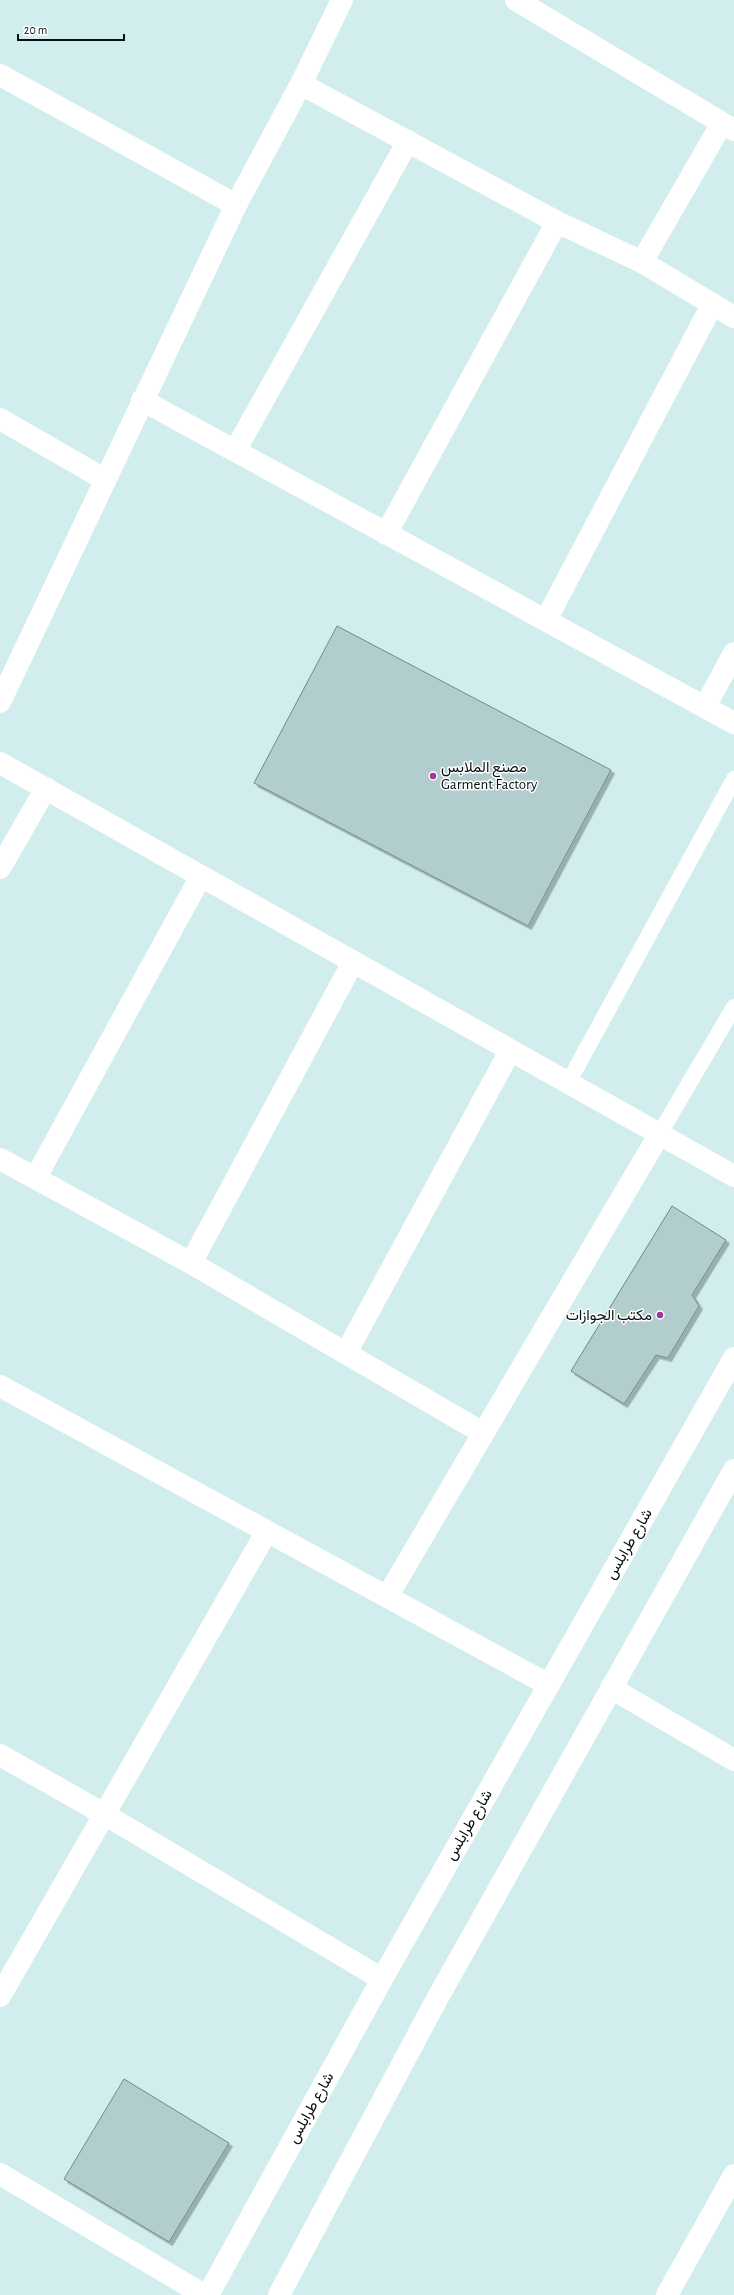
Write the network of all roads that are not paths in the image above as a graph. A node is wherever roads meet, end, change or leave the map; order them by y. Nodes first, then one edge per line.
1 (342, 0) edge
2 (516, 0) edge
3 (0, 75) edge
4 (301, 84) junction
5 (728, 126) edge
6 (408, 142) junction
7 (236, 205) junction
8 (557, 222) junction
9 (642, 262) junction
10 (712, 305) junction
11 (734, 317) edge
12 (142, 400) junction
13 (0, 419) edge
14 (235, 451) junction
15 (104, 479) junction
16 (386, 534) junction
17 (546, 620) junction
18 (734, 653) edge
19 (0, 702) edge
20 (705, 707) junction
21 (734, 723) edge
22 (0, 763) edge
23 (734, 779) edge
24 (46, 788) junction
25 (0, 868) edge
26 (201, 876) junction
27 (353, 962) junction
28 (734, 1007) edge
29 (510, 1051) junction
30 (568, 1083) junction
31 (660, 1133) junction
32 (0, 1159) edge
33 (734, 1176) edge
34 (36, 1177) junction
35 (191, 1263) junction
36 (346, 1353) junction
37 (734, 1358) edge
38 (0, 1386) edge
39 (483, 1433) junction
40 (734, 1470) edge
41 (267, 1531) junction
42 (387, 1597) junction
43 (549, 1685) junction
44 (611, 1688) junction
45 (0, 1755) edge
46 (734, 1760) edge
47 (104, 1814) junction
48 (382, 1979) junction
49 (0, 1996) edge
50 (0, 2174) edge
51 (734, 2175) edge
52 (204, 2295) edge
53 (208, 2295) edge
54 (279, 2295) edge
55 (668, 2295) edge

1 - 4 street
2 - 5 street
3 - 7 street
4 - 6 street
4 - 7 street
5 - 9 street
6 - 8 street
6 - 14 street
7 - 12 street
8 - 9 street
8 - 16 street
9 - 10 street
10 - 11 street
10 - 17 street
12 - 14 street
12 - 15 street
13 - 15 street
14 - 16 street
15 - 19 street
16 - 17 street
17 - 20 street
18 - 20 street
20 - 21 street
22 - 24 street
23 - 30 lane
24 - 25 street
24 - 26 street
26 - 27 street
26 - 34 street
27 - 29 street
27 - 35 street
28 - 31 lane
29 - 30 street
29 - 36 street
30 - 31 street
31 - 33 street
31 - 39 street
32 - 34 street
34 - 35 street
35 - 36 street
36 - 39 street
37 - 43 street, شارع طرابلس
38 - 41 street
39 - 42 street
40 - 44 street
41 - 42 street
41 - 47 street
42 - 43 street
43 - 48 street, شارع طرابلس
44 - 46 street
44 - 54 street
45 - 47 street
47 - 48 street
47 - 49 street
48 - 53 street, شارع طرابلس
50 - 52 street
51 - 55 street

